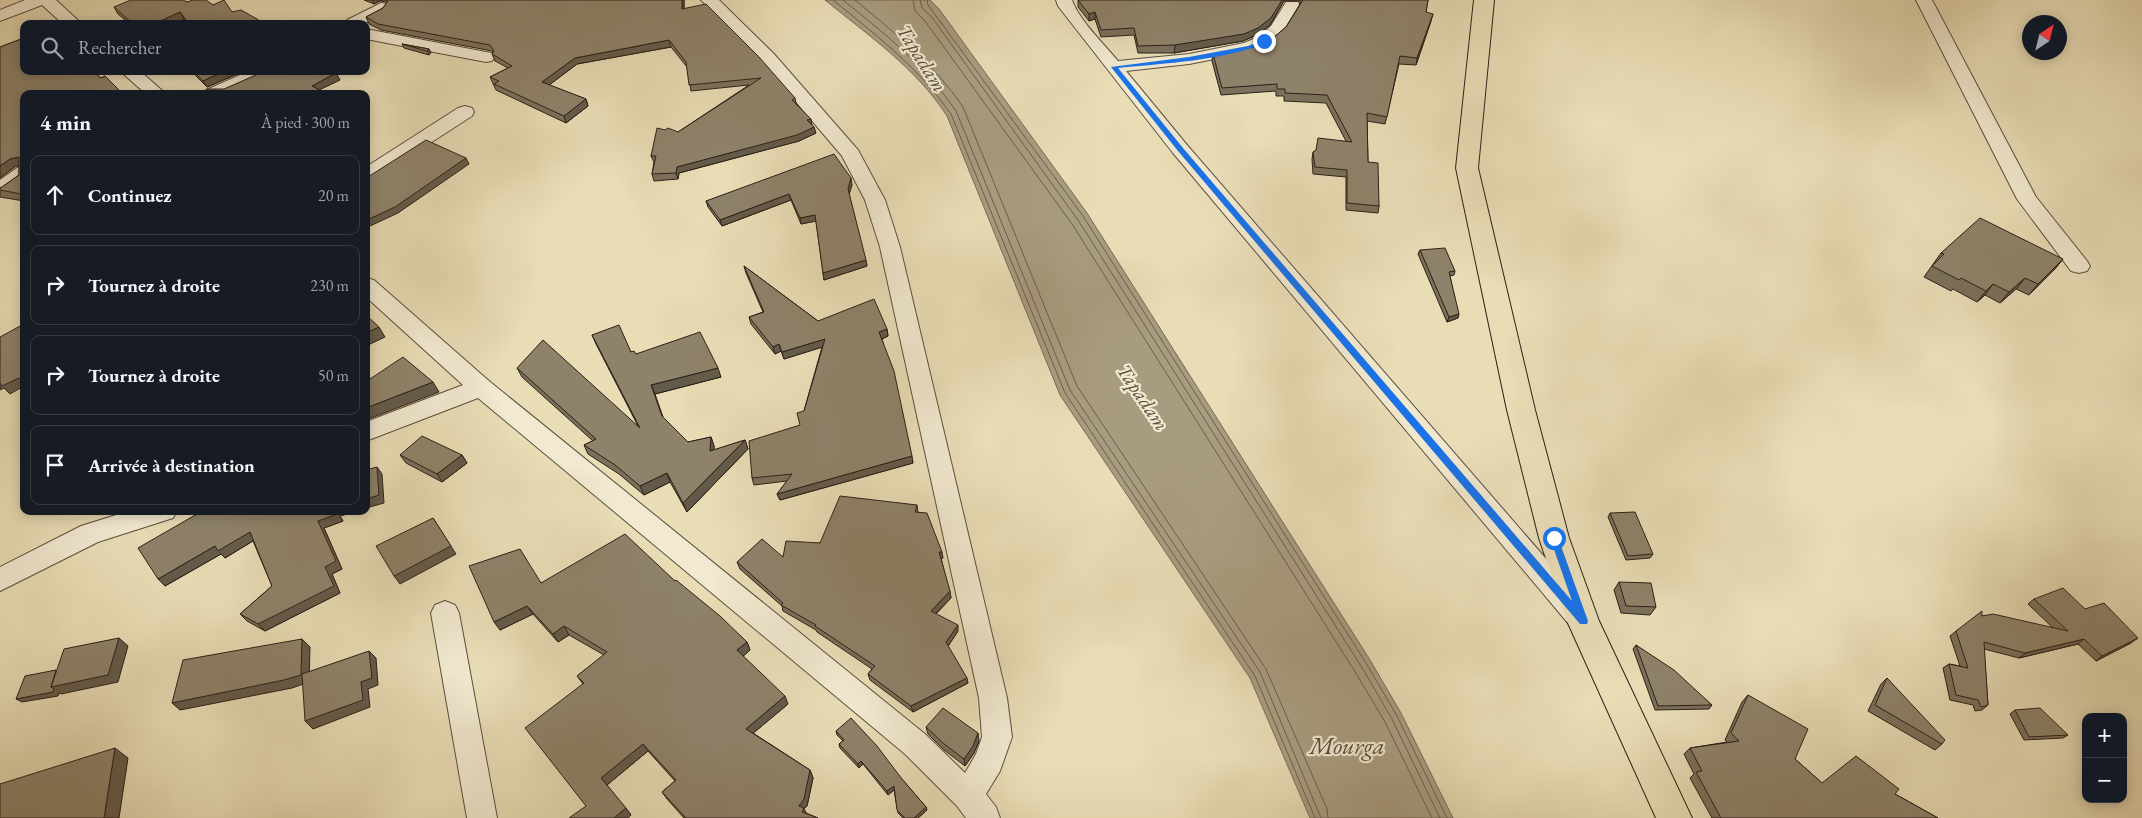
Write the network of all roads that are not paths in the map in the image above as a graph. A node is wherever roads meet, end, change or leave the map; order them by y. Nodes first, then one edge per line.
1 (40, 0) edge
2 (46, 0) edge
3 (709, 0) edge
4 (1064, 0) edge
5 (1484, 0) edge
6 (1924, 0) edge
7 (1292, 6) dead end
8 (381, 8) edge
9 (0, 16) edge
10 (69, 20) edge
11 (360, 20) edge
12 (370, 35) edge
13 (486, 58) dead end
14 (1114, 67) junction
15 (133, 75) edge
16 (255, 75) edge
17 (147, 90) edge
18 (221, 90) edge
19 (465, 112) dead end
20 (370, 173) edge
21 (2079, 266) dead end
22 (370, 289) edge
23 (481, 387) junction
24 (370, 430) edge
25 (151, 515) edge
26 (0, 580) edge
27 (445, 613) dead end
28 (1583, 621) junction
29 (968, 796) junction
30 (482, 818) edge
31 (985, 818) edge
32 (1674, 818) edge

1 - 9 street
2 - 10 street
3 - 29 street
4 - 14 street
5 - 28 main road
6 - 21 street
7 - 14 street
8 - 11 street
12 - 13 street
14 - 28 street
15 - 17 street
16 - 18 street
19 - 20 street
22 - 23 street
23 - 24 street
23 - 29 street
25 - 26 street
27 - 30 street
28 - 32 main road
29 - 31 street

